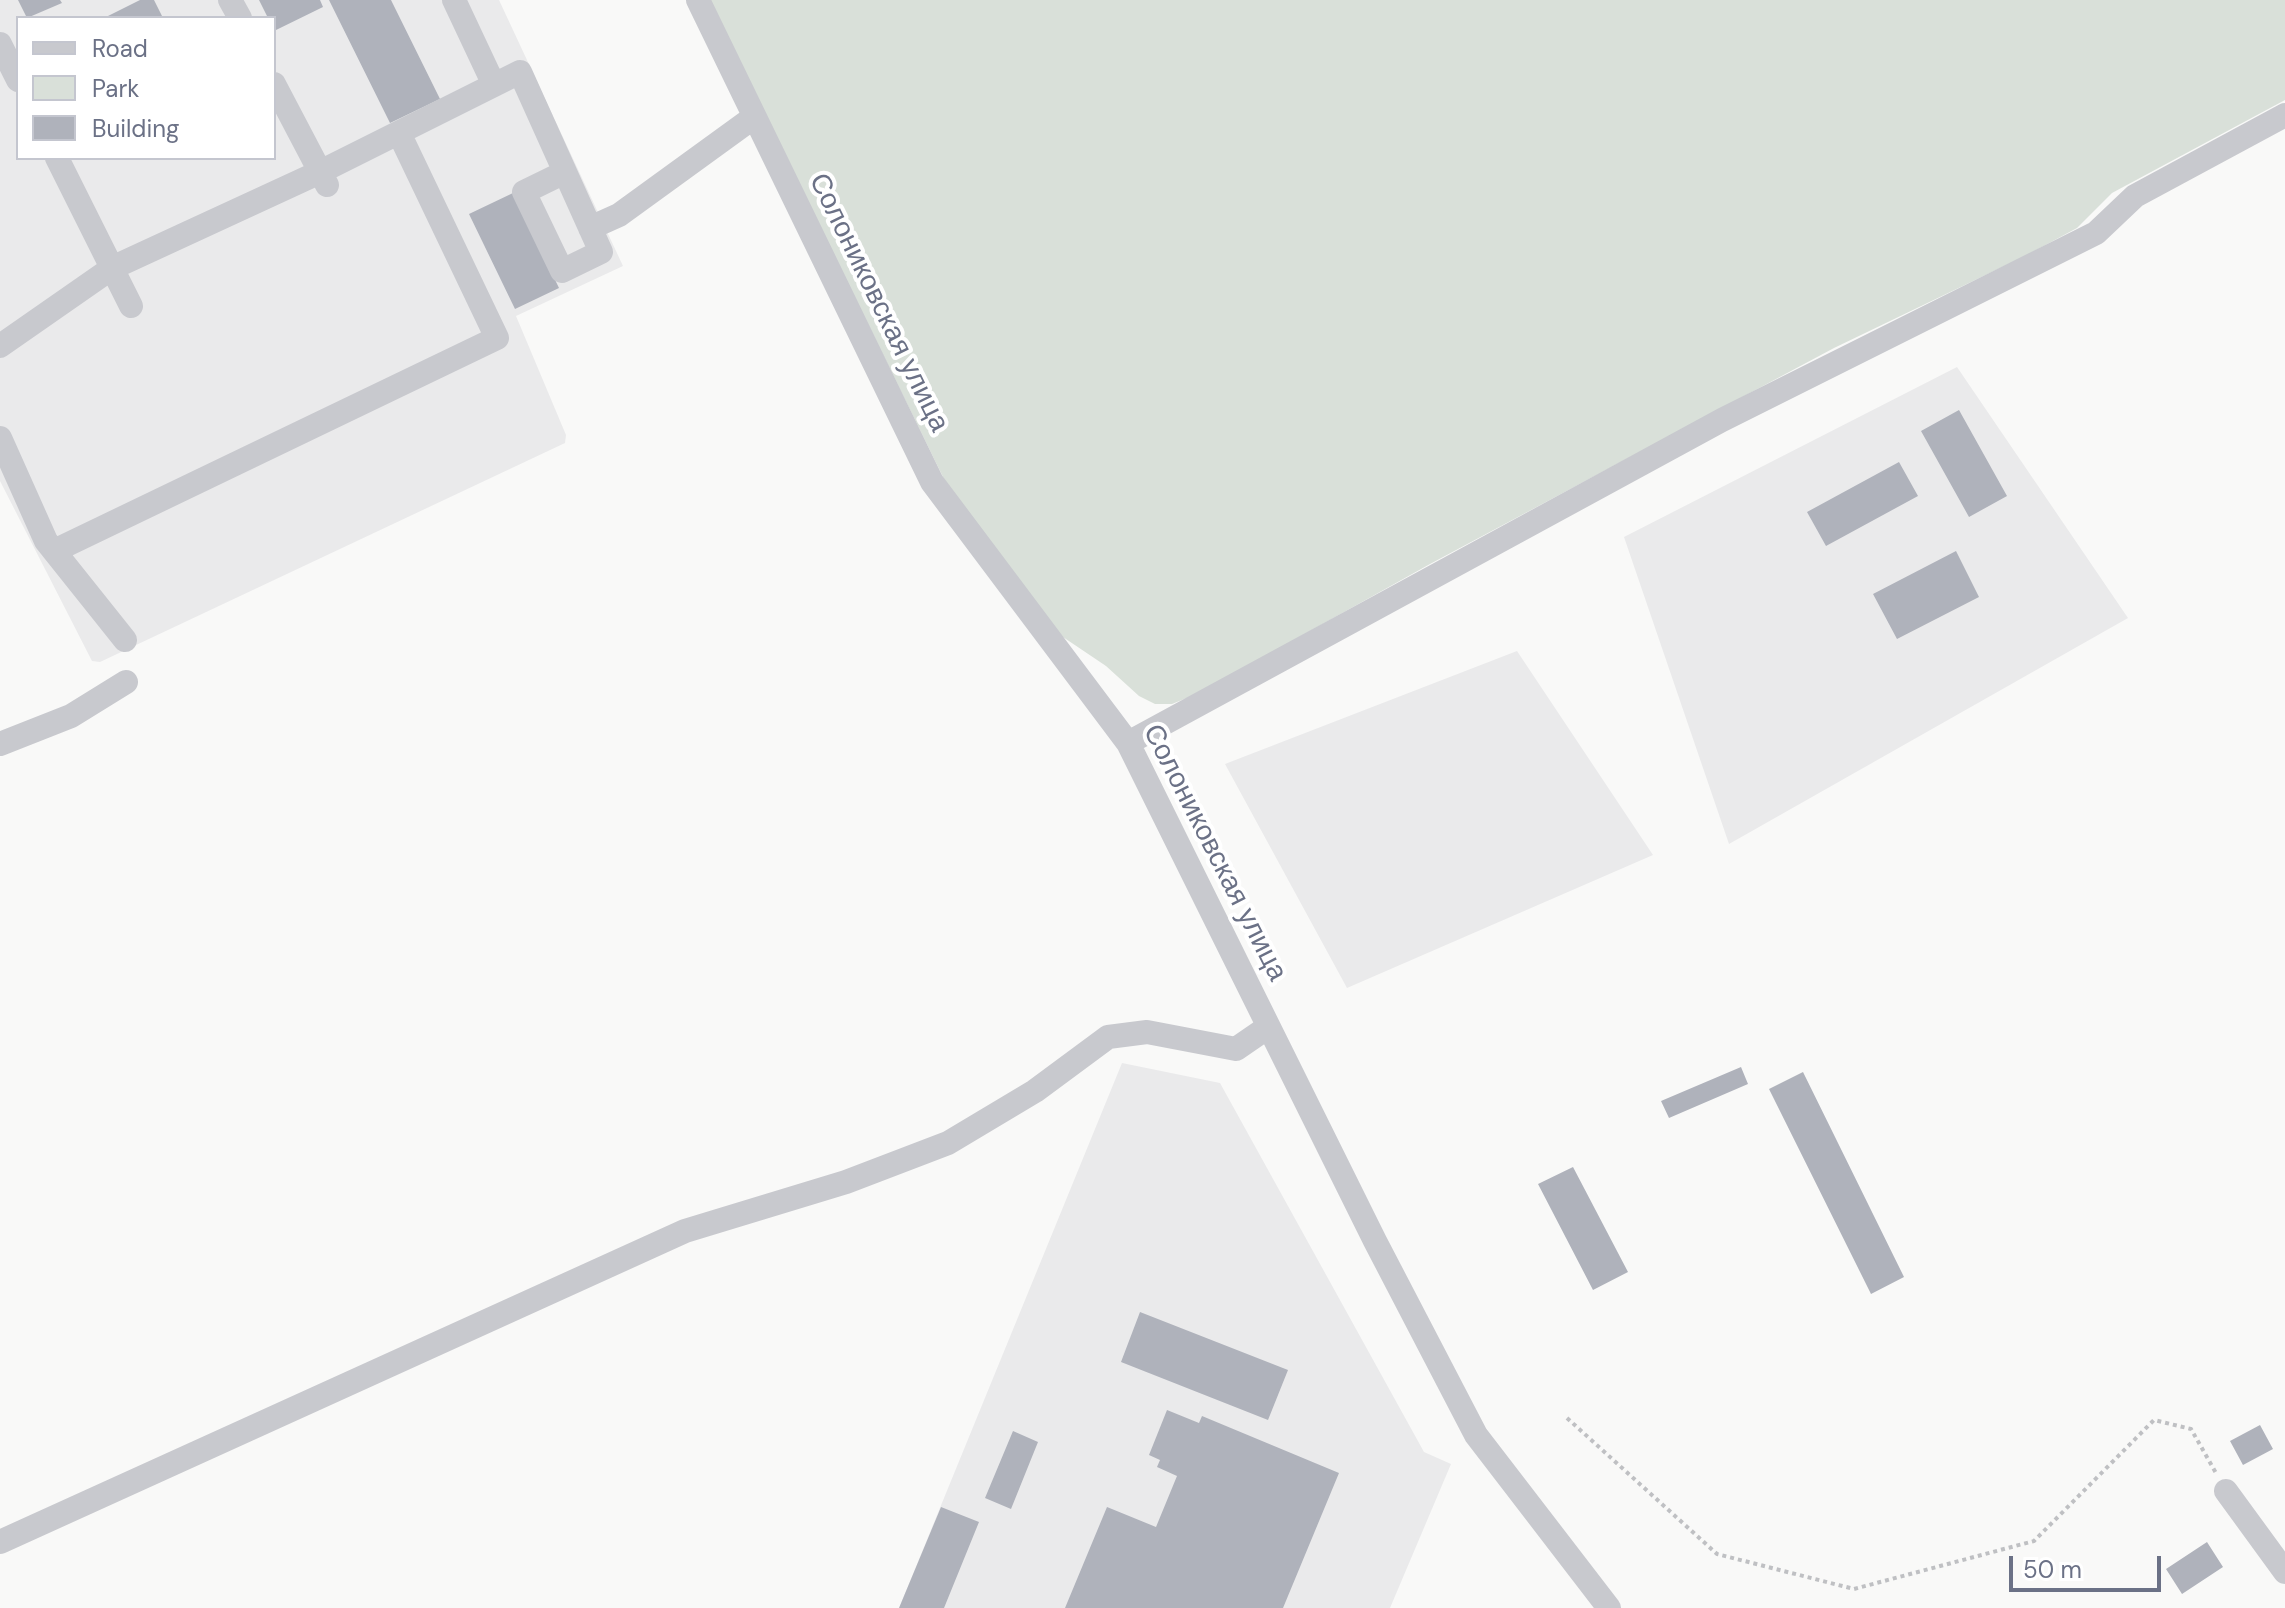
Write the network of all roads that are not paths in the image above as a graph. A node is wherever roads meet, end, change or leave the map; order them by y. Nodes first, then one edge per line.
1 (454, 0) edge
2 (698, 0) edge
3 (0, 44) edge
4 (16, 76) edge
5 (494, 85) junction
6 (276, 88) edge
7 (2285, 115) edge
8 (754, 117) junction
9 (399, 133) junction
10 (58, 160) edge
11 (563, 173) junction
12 (324, 179) junction
13 (590, 228) junction
14 (112, 268) junction
15 (131, 306) dead end
16 (0, 346) edge
17 (0, 438) edge
18 (54, 551) junction
19 (125, 640) dead end
20 (126, 682) dead end
21 (1128, 743) junction
22 (0, 744) edge
23 (1268, 1027) junction
24 (2226, 1491) road end
25 (0, 1542) edge
26 (2285, 1572) edge
27 (1609, 1608) edge

1 - 5 street
2 - 8 street, Солониковская улица
3 - 4 street
5 - 9 street
5 - 11 street
6 - 12 street
7 - 21 street
8 - 13 street
8 - 21 street, Солониковская улица
9 - 12 street
9 - 18 street
10 - 14 street
11 - 13 street
11 - 13 street
12 - 14 street
14 - 15 street
14 - 16 street
17 - 18 street
18 - 19 street
20 - 22 street
21 - 23 street, Солониковская улица
23 - 25 street
23 - 27 street, Солониковская улица
24 - 26 street

